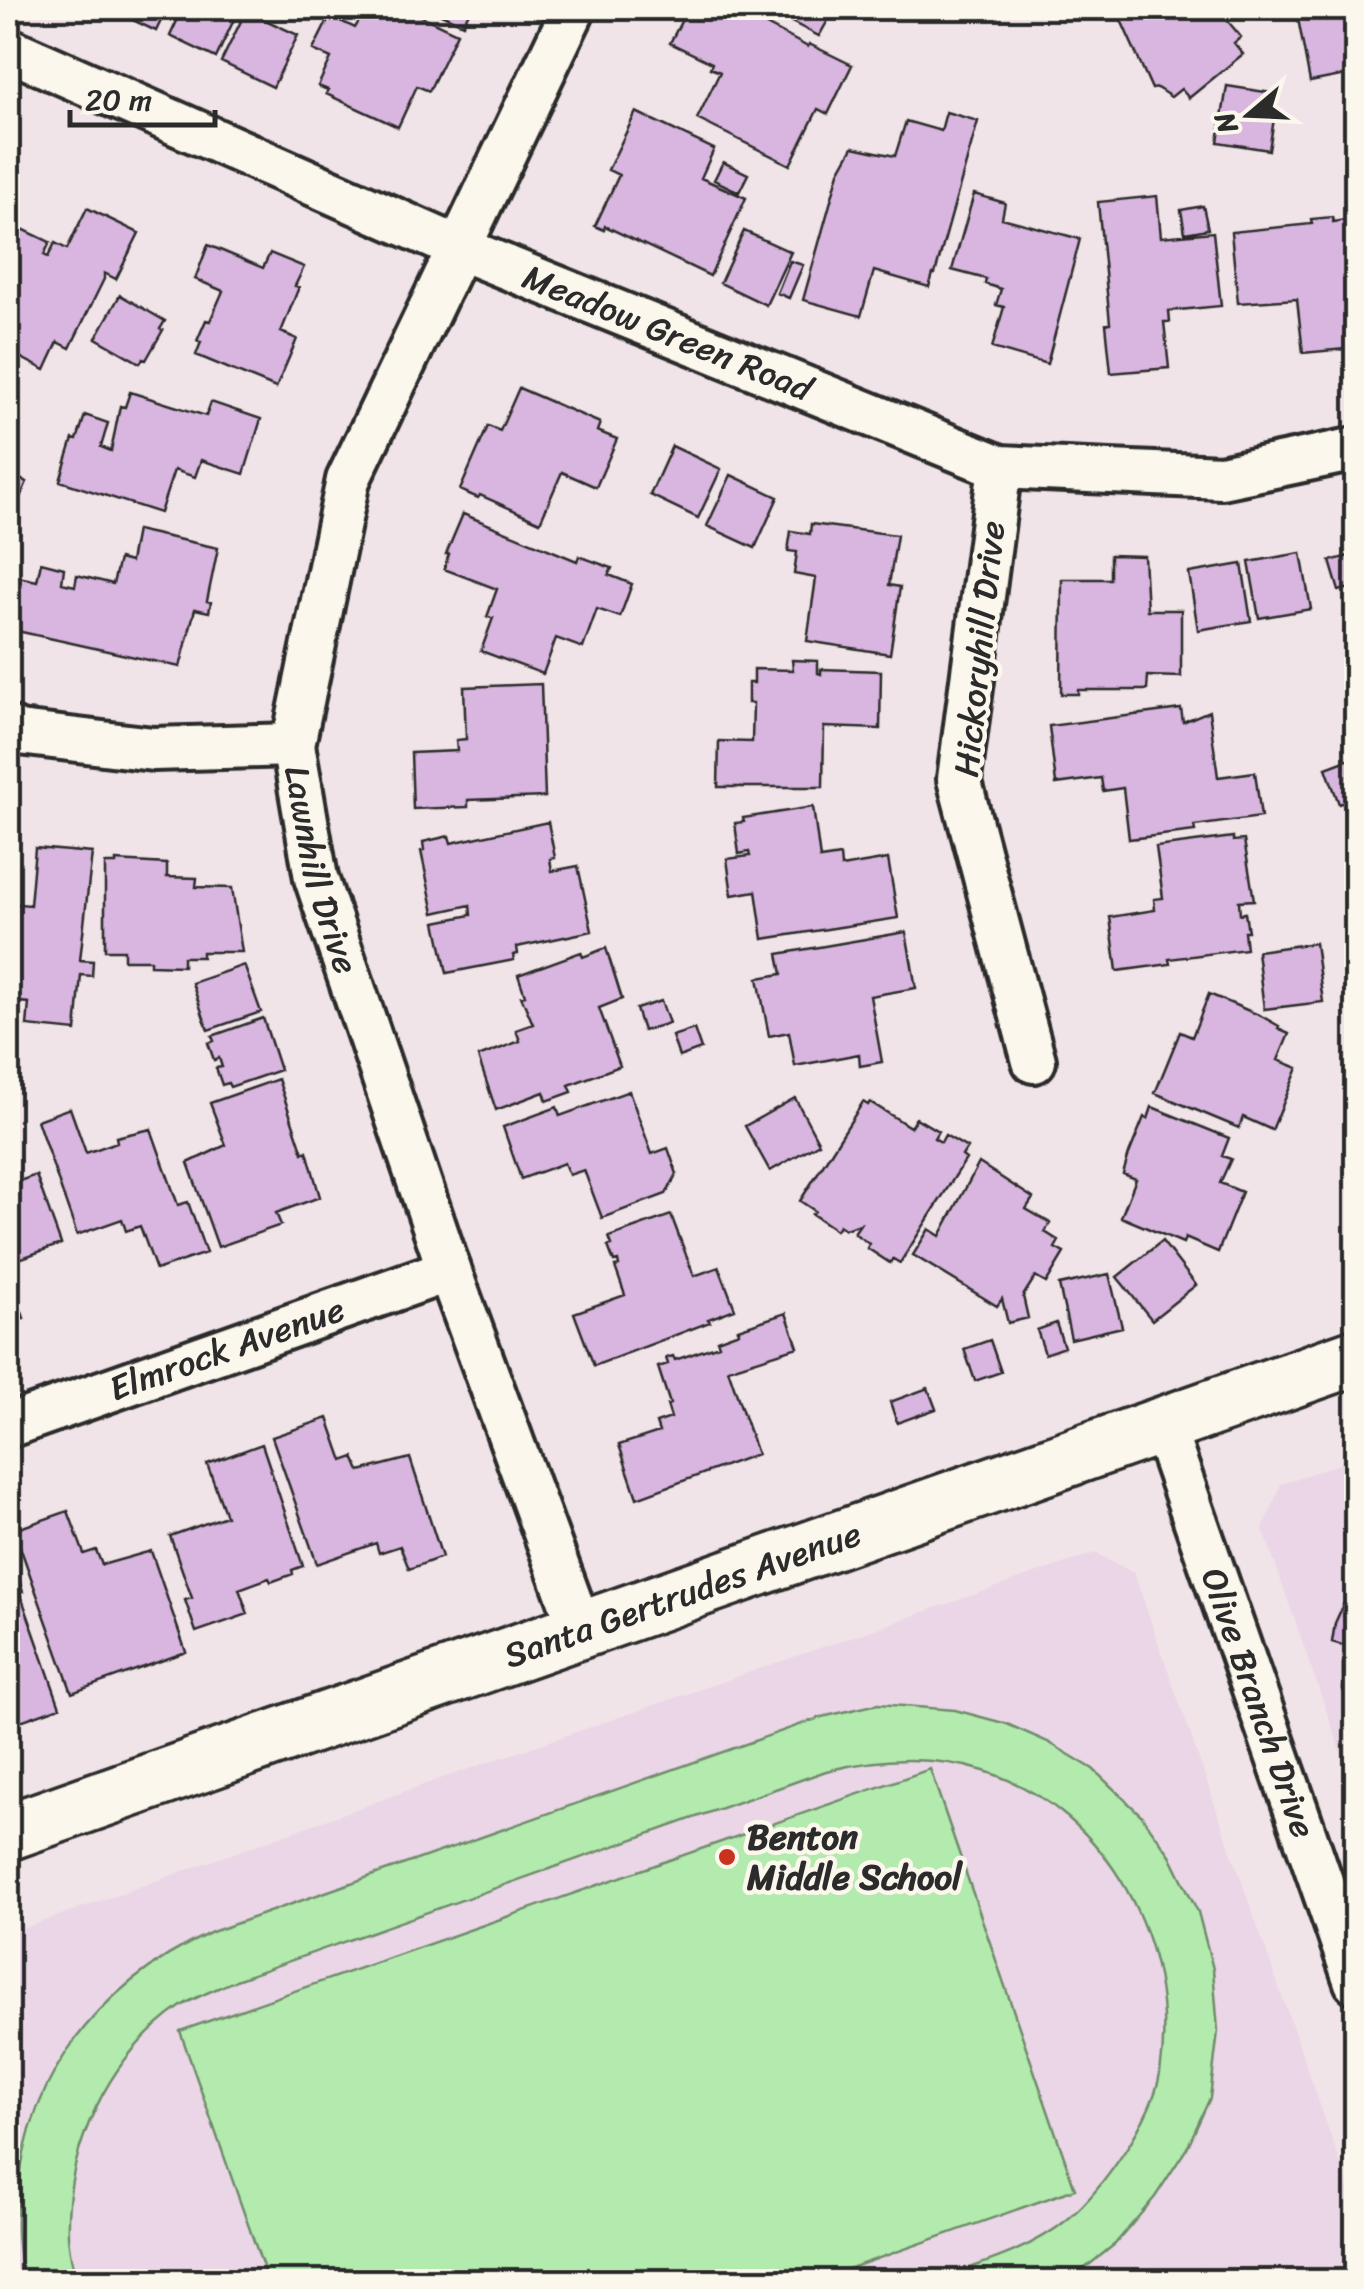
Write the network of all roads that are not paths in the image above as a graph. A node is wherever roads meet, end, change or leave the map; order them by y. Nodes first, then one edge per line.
1 (574, 8) edge
2 (8, 49) edge
3 (459, 248) junction
4 (1356, 448) edge
5 (1000, 467) junction
6 (8, 728) edge
7 (293, 745) junction
8 (1034, 1061) dead end
9 (449, 1270) junction
10 (1356, 1357) edge
11 (8, 1426) edge
12 (1163, 1427) junction
13 (580, 1628) junction
14 (8, 1832) edge
15 (1356, 1982) edge

1 - 3 street, Lawnhill Drive
2 - 3 street, Meadow Green Road
3 - 5 street, Meadow Green Road
3 - 7 street, Lawnhill Drive
4 - 5 street, Meadow Green Road
5 - 8 street, Hickoryhill Drive
6 - 7 street
7 - 9 street, Lawnhill Drive
9 - 11 street, Elmrock Avenue
9 - 13 street, Lawnhill Drive
10 - 12 main road, Santa Gertrudes Avenue
12 - 13 main road, Santa Gertrudes Avenue
12 - 15 street, Olive Branch Drive
13 - 14 main road, Santa Gertrudes Avenue

